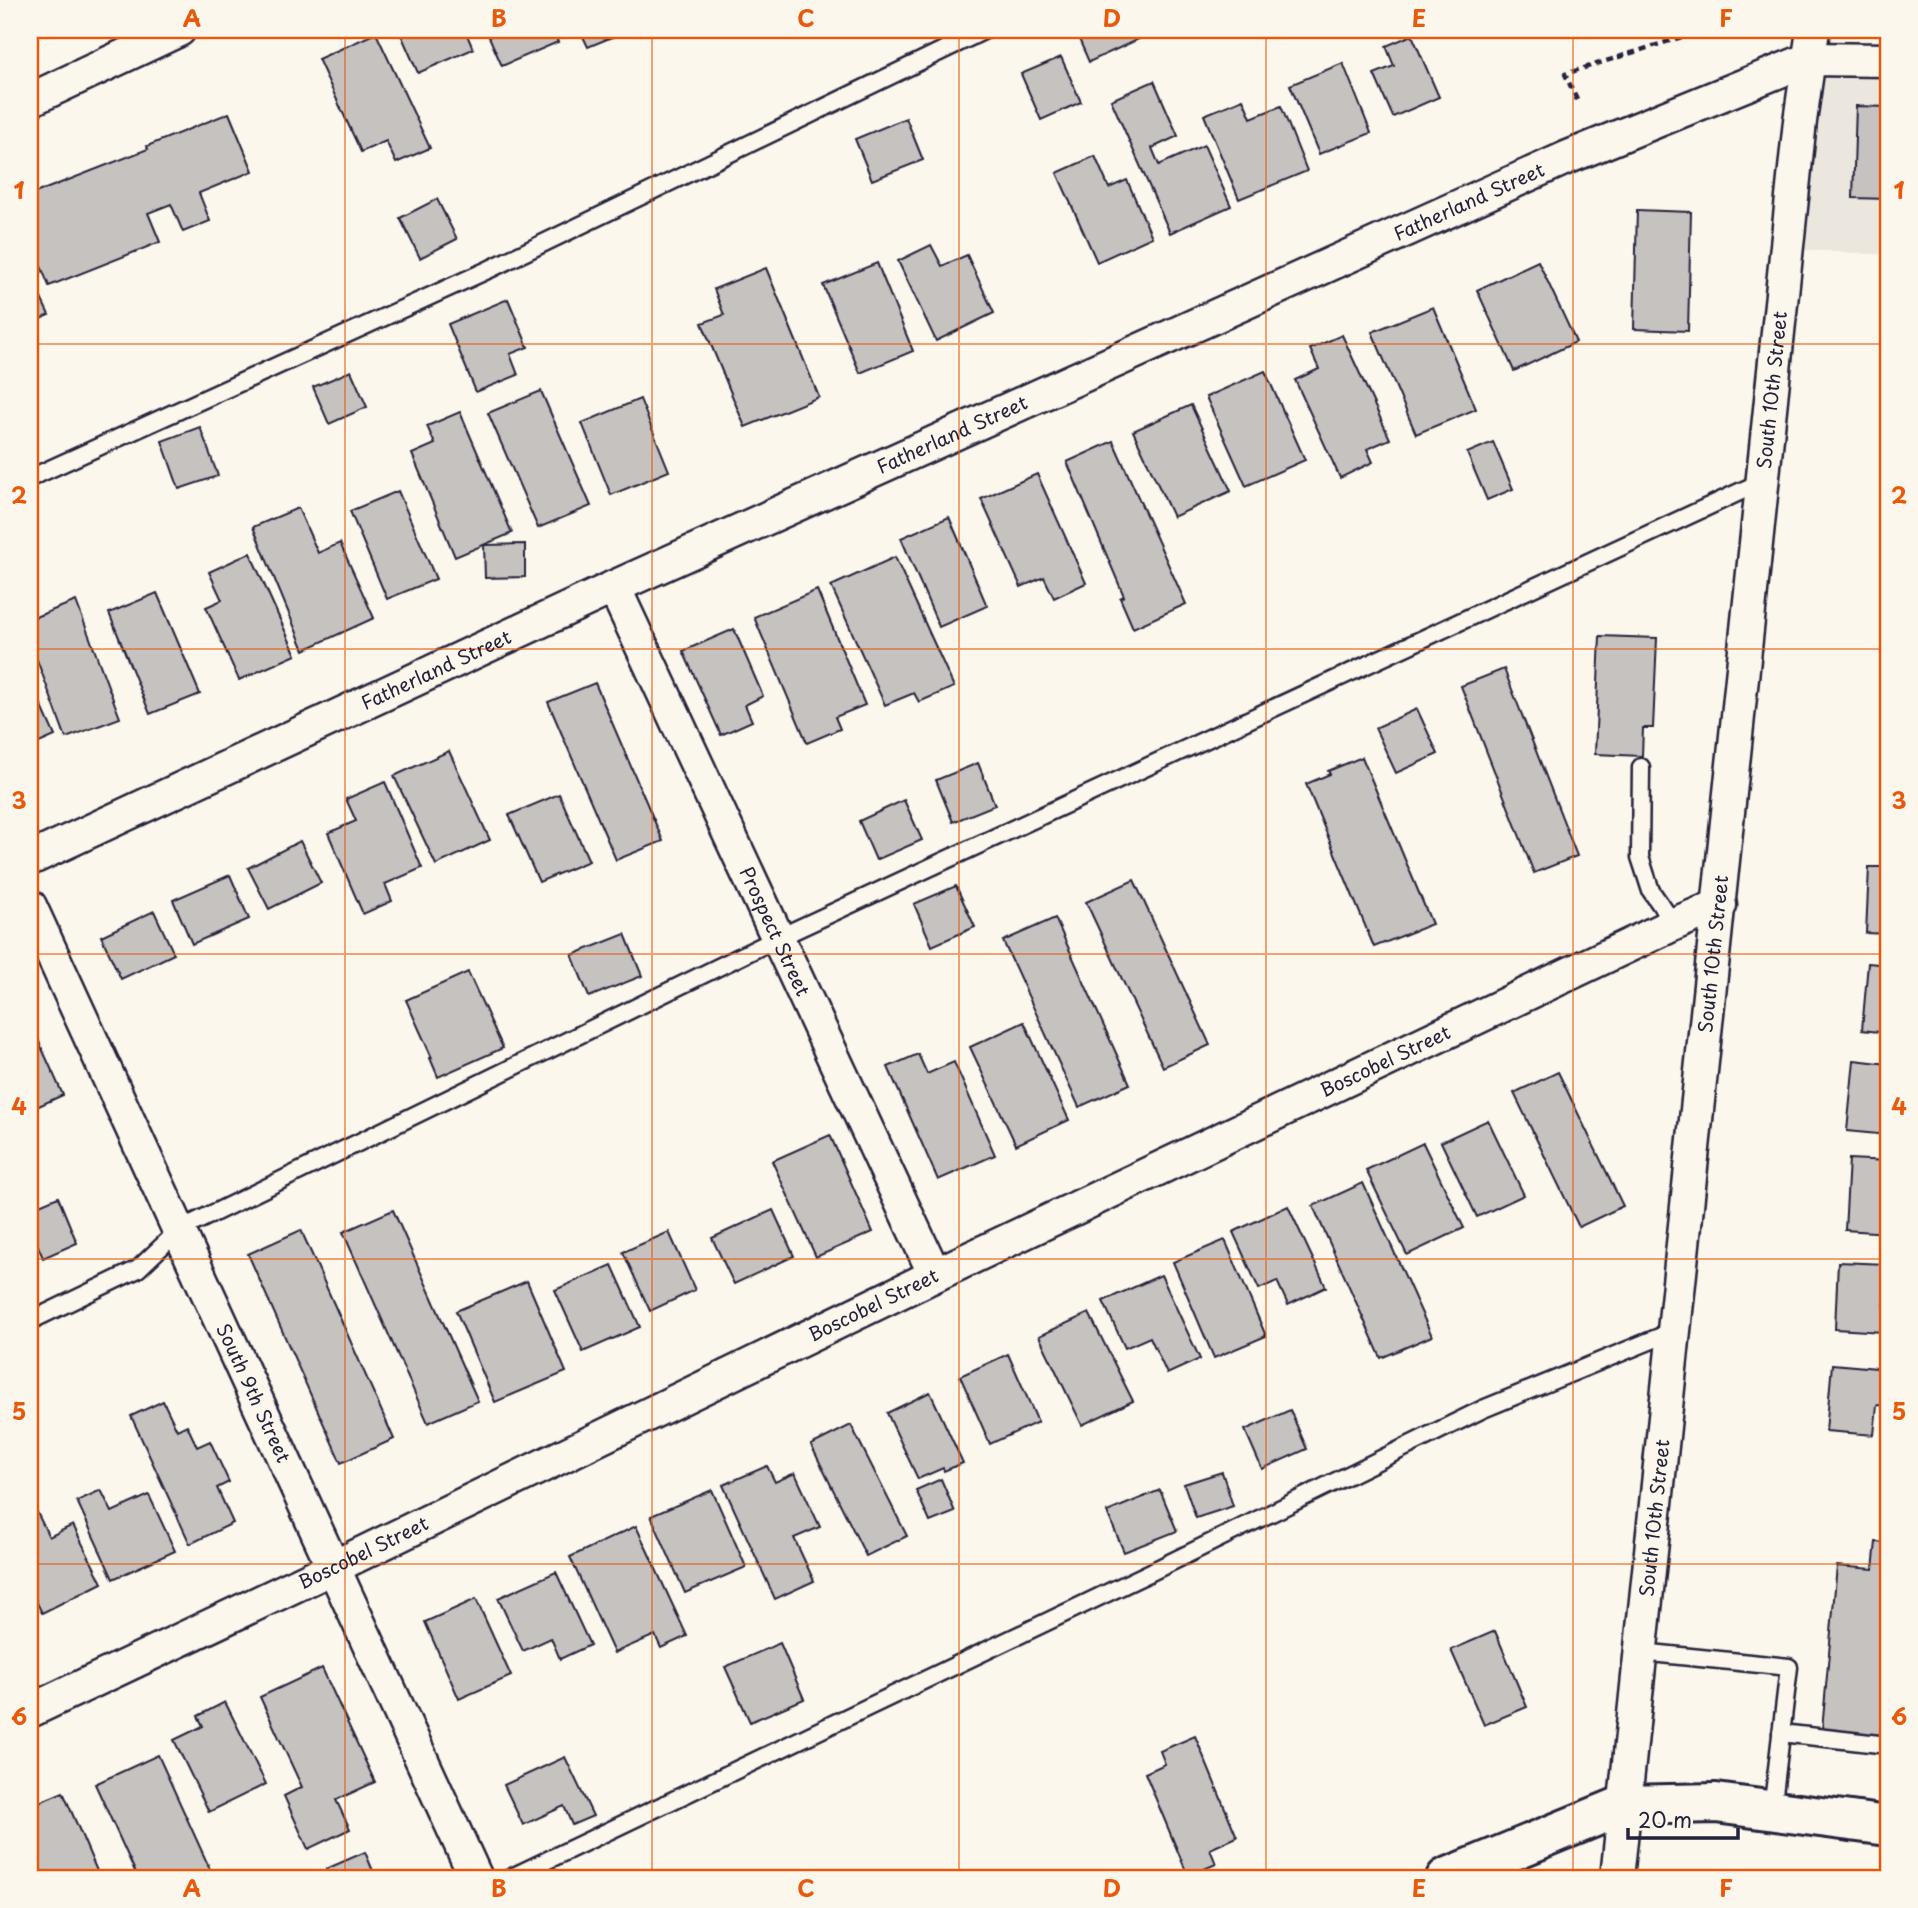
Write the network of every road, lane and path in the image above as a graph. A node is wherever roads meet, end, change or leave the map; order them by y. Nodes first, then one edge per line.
1 (179, 30) edge
2 (985, 30) edge
3 (1666, 30) edge
4 (1704, 30) edge
5 (1670, 40) junction
6 (1811, 44) edge
7 (1888, 60) edge
8 (30, 100) edge
9 (1577, 100) dead end
10 (30, 478) edge
11 (1763, 481) junction
12 (614, 587) junction
13 (1641, 767) dead end
14 (30, 859) edge
15 (1720, 905) junction
16 (30, 906) edge
17 (1674, 923) junction
18 (778, 938) junction
19 (179, 1230) junction
20 (935, 1275) junction
21 (30, 1321) edge
22 (1674, 1331) junction
23 (334, 1567) junction
24 (1641, 1652) junction
25 (30, 1711) edge
26 (1781, 1733) junction
27 (1888, 1745) edge
28 (1624, 1805) junction
29 (1772, 1811) junction
30 (1888, 1826) edge
31 (475, 1878) edge
32 (510, 1878) edge
33 (1446, 1878) edge
34 (1617, 1878) edge

1 - 8 street
2 - 10 lane
3 - 5 path
4 - 5 path
5 - 9 path
6 - 7 street, Fatherland Street
6 - 11 street, South 10th Street
6 - 12 street, Fatherland Street
11 - 15 street, South 10th Street
11 - 18 lane
12 - 14 street, Fatherland Street
12 - 18 street, Prospect Street
13 - 17 lane
15 - 17 street, Boscobel Street
15 - 22 street, South 10th Street
16 - 19 street, South 9th Street
17 - 20 street, Boscobel Street
18 - 19 lane
18 - 20 street, Prospect Street
19 - 21 lane
19 - 23 street, South 9th Street
20 - 23 street, Boscobel Street
22 - 24 street, South 10th Street
22 - 32 lane
23 - 25 street, Boscobel Street
23 - 31 street, South 9th Street
24 - 26 lane
24 - 28 street, South 10th Street
26 - 27 lane
26 - 29 lane
28 - 29 street
28 - 33 street
28 - 34 street, South 10th Street
29 - 30 street

